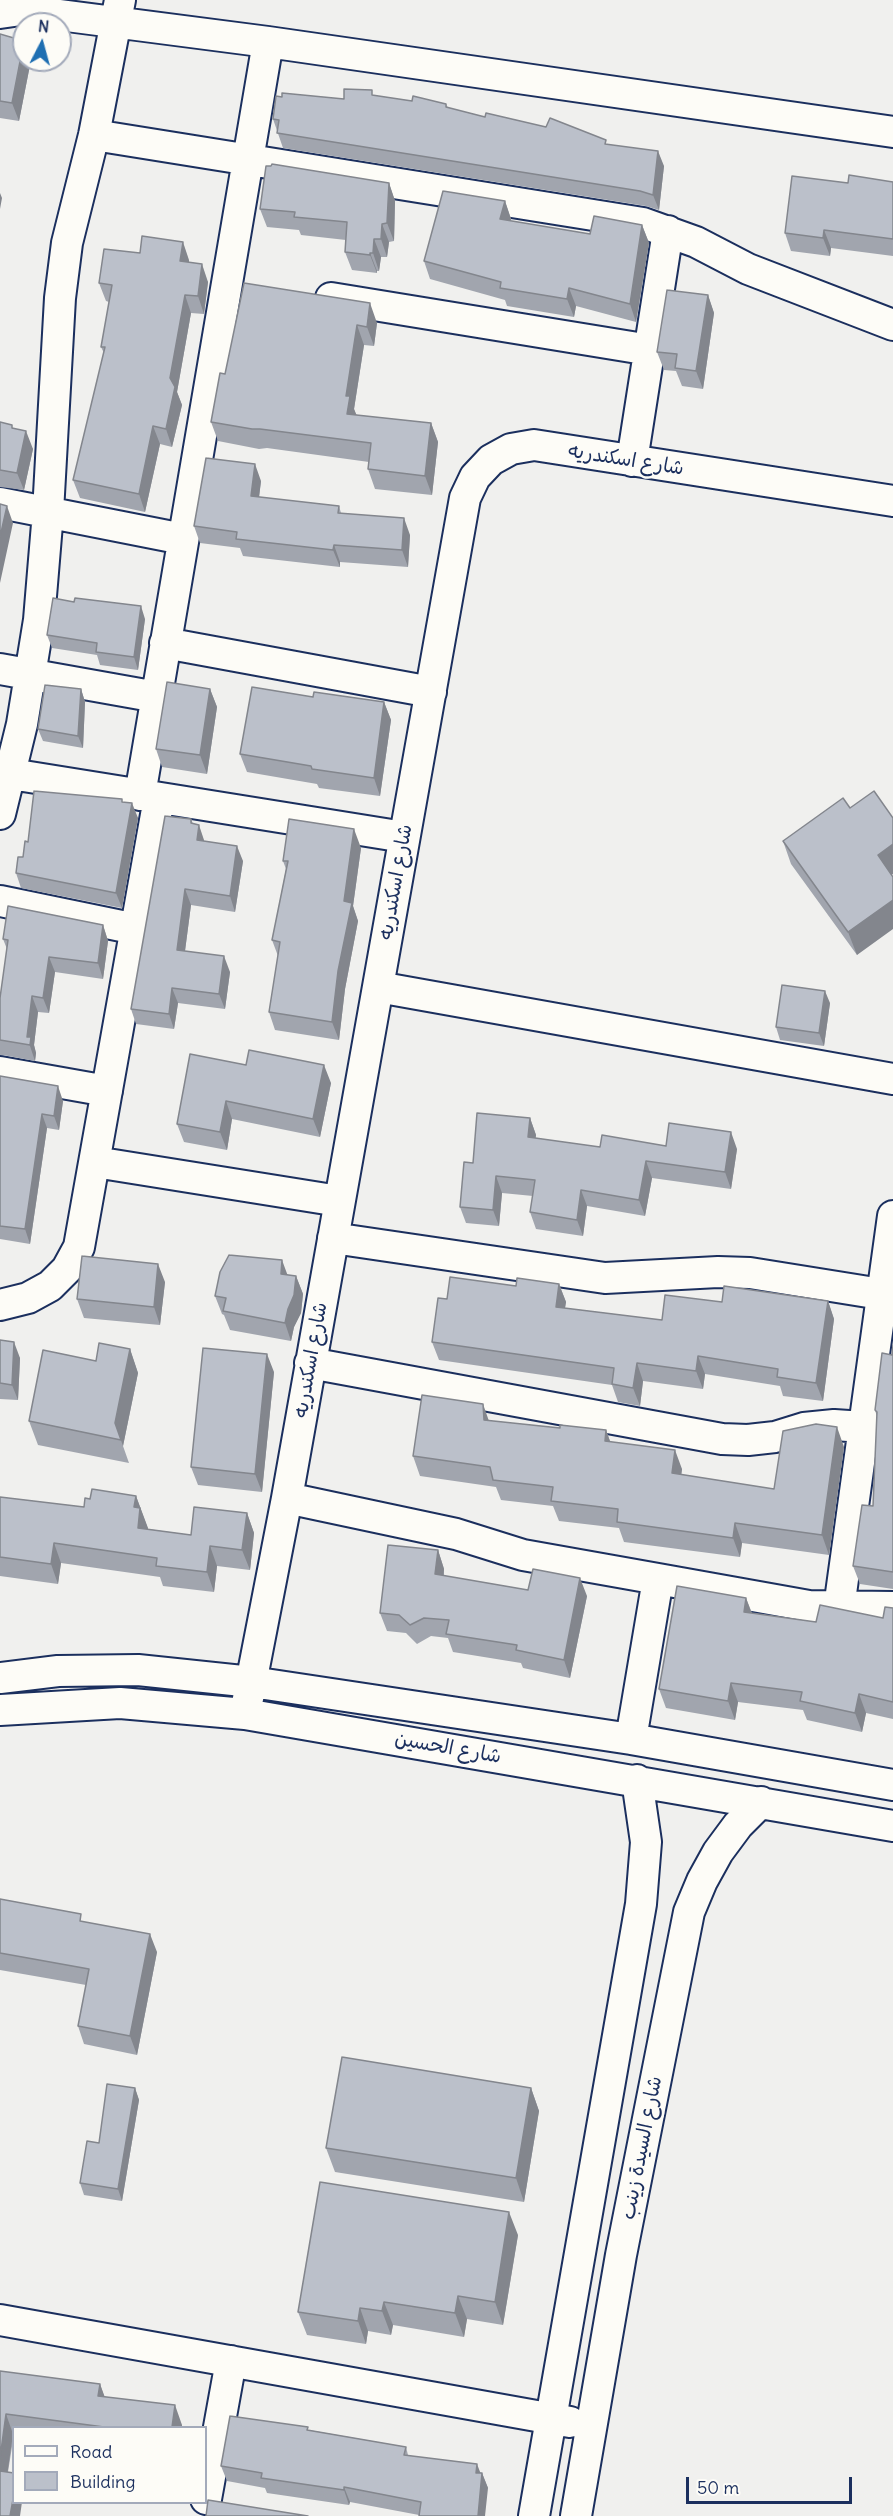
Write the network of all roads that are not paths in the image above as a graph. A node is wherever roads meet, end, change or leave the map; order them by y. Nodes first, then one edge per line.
1 (118, 11) edge
2 (0, 14) edge
3 (268, 42) junction
4 (893, 132) edge
5 (94, 135) junction
6 (248, 159) junction
7 (668, 231) junction
8 (308, 295) edge
9 (893, 325) edge
10 (650, 350) junction
11 (632, 461) junction
12 (893, 501) edge
13 (0, 503) edge
14 (48, 512) junction
15 (183, 539) junction
16 (165, 643) junction
17 (0, 669) edge
18 (31, 674) junction
19 (431, 692) junction
20 (157, 697) junction
21 (11, 774) junction
22 (150, 797) junction
23 (0, 814) edge
24 (404, 837) junction
25 (0, 901) edge
26 (136, 929) junction
27 (378, 987) junction
28 (0, 1072) edge
29 (893, 1079) edge
30 (107, 1091) junction
31 (95, 1162) junction
32 (339, 1201) junction
33 (893, 1216) edge
34 (333, 1238) junction
35 (888, 1295) edge
36 (0, 1305) edge
37 (310, 1363) junction
38 (864, 1427) junction
39 (287, 1498) junction
40 (658, 1580) junction
41 (893, 1606) edge
42 (838, 1608) junction
43 (0, 1678) edge
44 (252, 1682) junction
45 (0, 1710) edge
46 (245, 1714) junction
47 (631, 1739) junction
48 (637, 1780) junction
49 (893, 1785) edge
50 (761, 1802) junction
51 (893, 1826) edge
52 (0, 2320) edge
53 (231, 2361) junction
54 (551, 2418) junction
55 (591, 2425) junction
56 (207, 2490) edge
57 (534, 2516) edge
58 (576, 2516) edge

1 - 2 street
1 - 3 street
1 - 5 street
3 - 4 street
3 - 6 street
5 - 6 street
5 - 14 street
6 - 7 street
6 - 15 street
7 - 9 street
7 - 10 street
8 - 10 street
10 - 11 street
11 - 12 street, شارع اسكندريه
11 - 19 street, شارع اسكندريه
13 - 14 street
14 - 15 street
14 - 18 street
15 - 16 street
16 - 19 street
16 - 20 street
17 - 18 street
18 - 20 street
18 - 21 street
19 - 24 street, شارع اسكندريه
20 - 22 street
21 - 22 street
21 - 23 street
22 - 24 street
22 - 26 street
24 - 27 street, شارع اسكندريه
25 - 26 street
26 - 30 street
27 - 29 street
27 - 32 street, شارع اسكندريه
28 - 30 street
30 - 31 street
31 - 32 street
31 - 36 street
32 - 34 street, شارع اسكندريه
33 - 35 street
34 - 35 street
34 - 37 street, شارع اسكندريه
35 - 38 street
37 - 38 street
37 - 39 street, شارع اسكندريه
38 - 42 street
39 - 40 street
39 - 44 street, شارع اسكندريه
40 - 42 street
40 - 47 street
41 - 42 street
43 - 44 street, شارع الحسين
44 - 46 street, شارع اسكندريه
44 - 47 street, شارع الحسين
45 - 46 street, شارع الحسين
46 - 48 street, شارع الحسين
47 - 49 street, شارع الحسين
48 - 50 street, شارع الحسين
48 - 54 street
50 - 51 street, شارع الحسين
50 - 55 street, شارع السيدة زينب
52 - 53 street
53 - 54 street
53 - 56 street
54 - 55 street
54 - 57 street
55 - 58 street, شارع السيدة زينب

